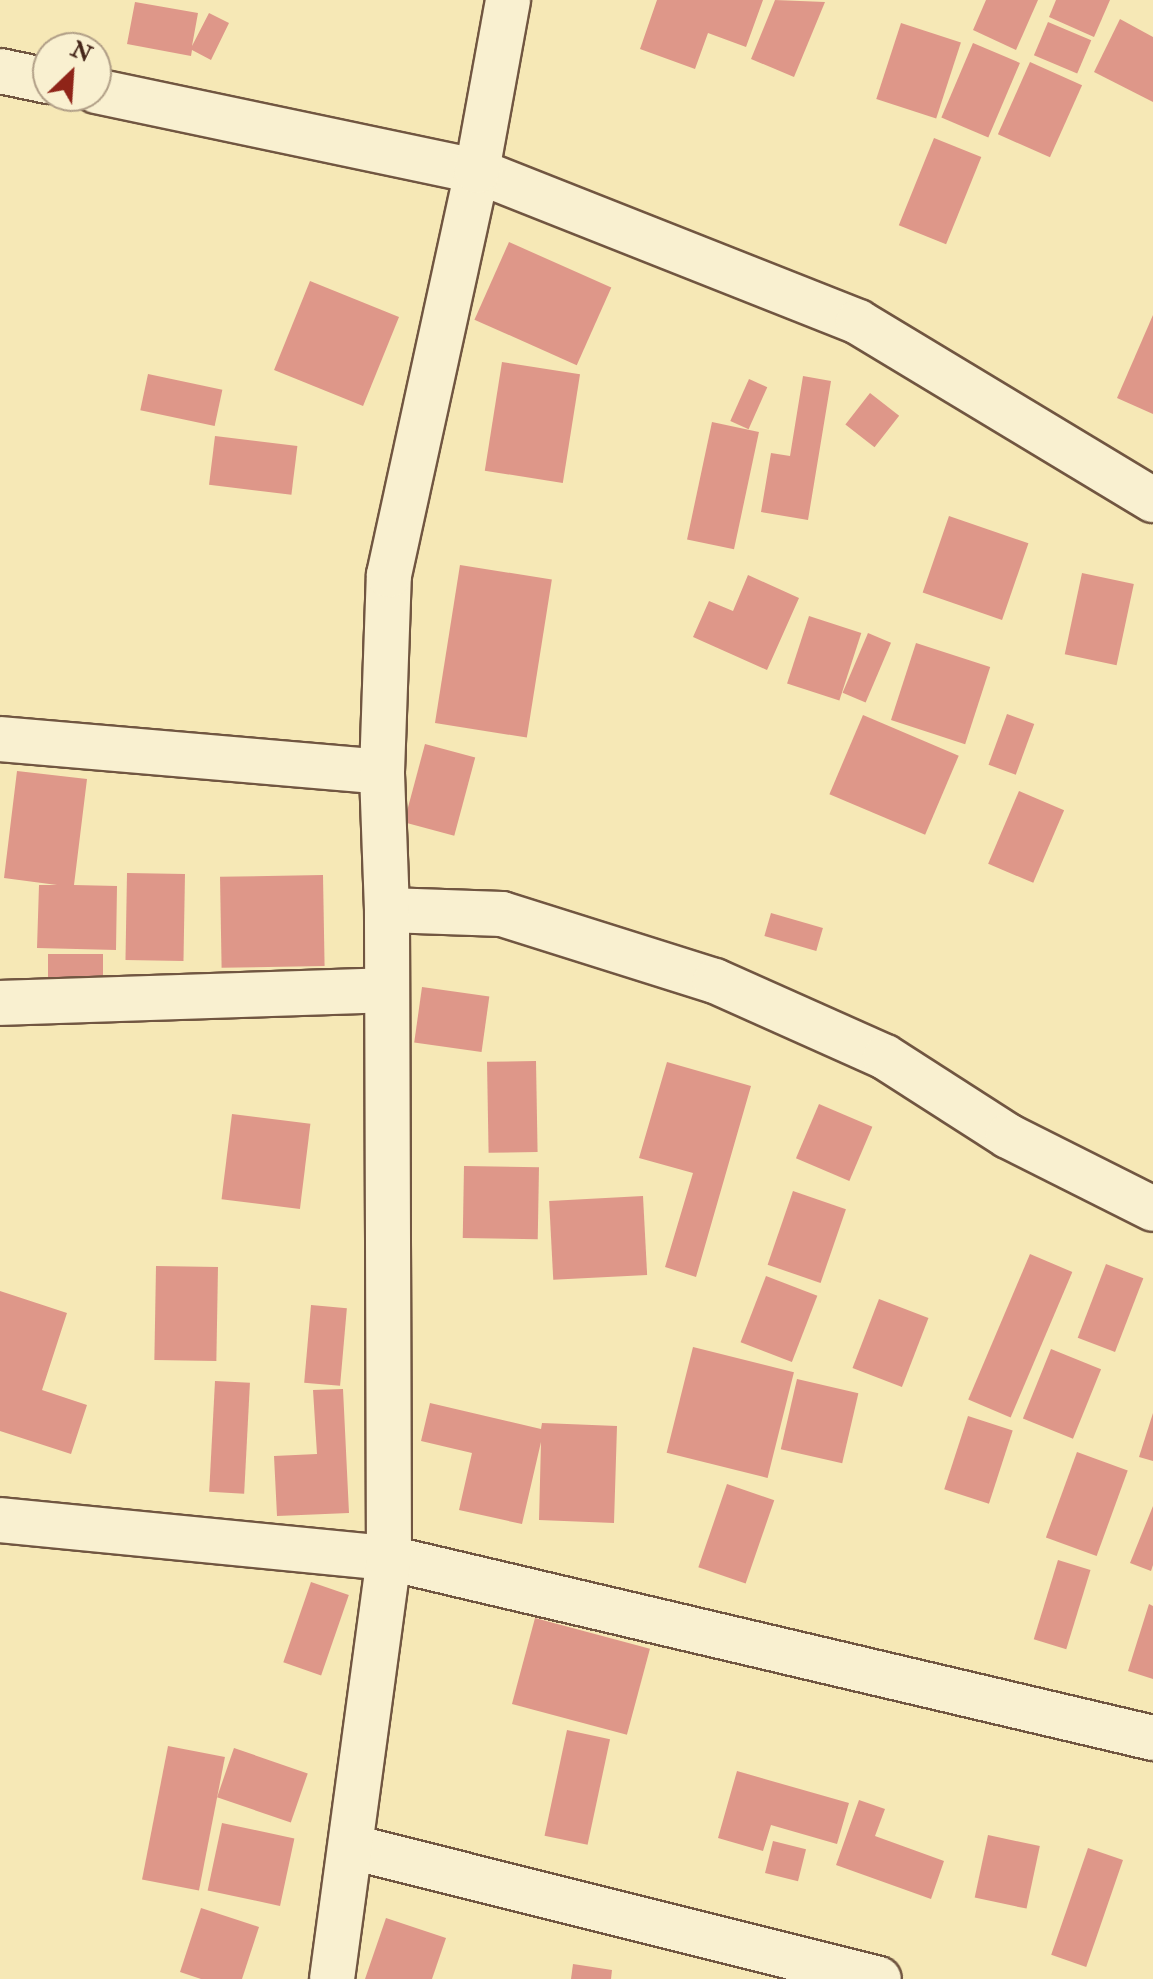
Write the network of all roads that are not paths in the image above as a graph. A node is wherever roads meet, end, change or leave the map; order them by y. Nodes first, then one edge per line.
1 (508, 0) edge
2 (0, 71) edge
3 (32, 78) edge
4 (112, 94) edge
5 (477, 171) junction
6 (1153, 500) edge
7 (0, 739) edge
8 (382, 772) junction
9 (387, 910) junction
10 (386, 990) junction
11 (0, 1003) edge
12 (1153, 1209) edge
13 (0, 1520) edge
14 (389, 1558) junction
15 (1153, 1738) edge
16 (352, 1847) junction
17 (332, 1979) edge
18 (879, 1979) edge

1 - 5 street
2 - 3 street
4 - 5 street
5 - 6 street
5 - 8 street
7 - 8 street
8 - 9 street
9 - 10 street
9 - 12 street
10 - 11 street
10 - 14 street
13 - 14 street
14 - 15 street
14 - 16 street
16 - 17 street
16 - 18 street

